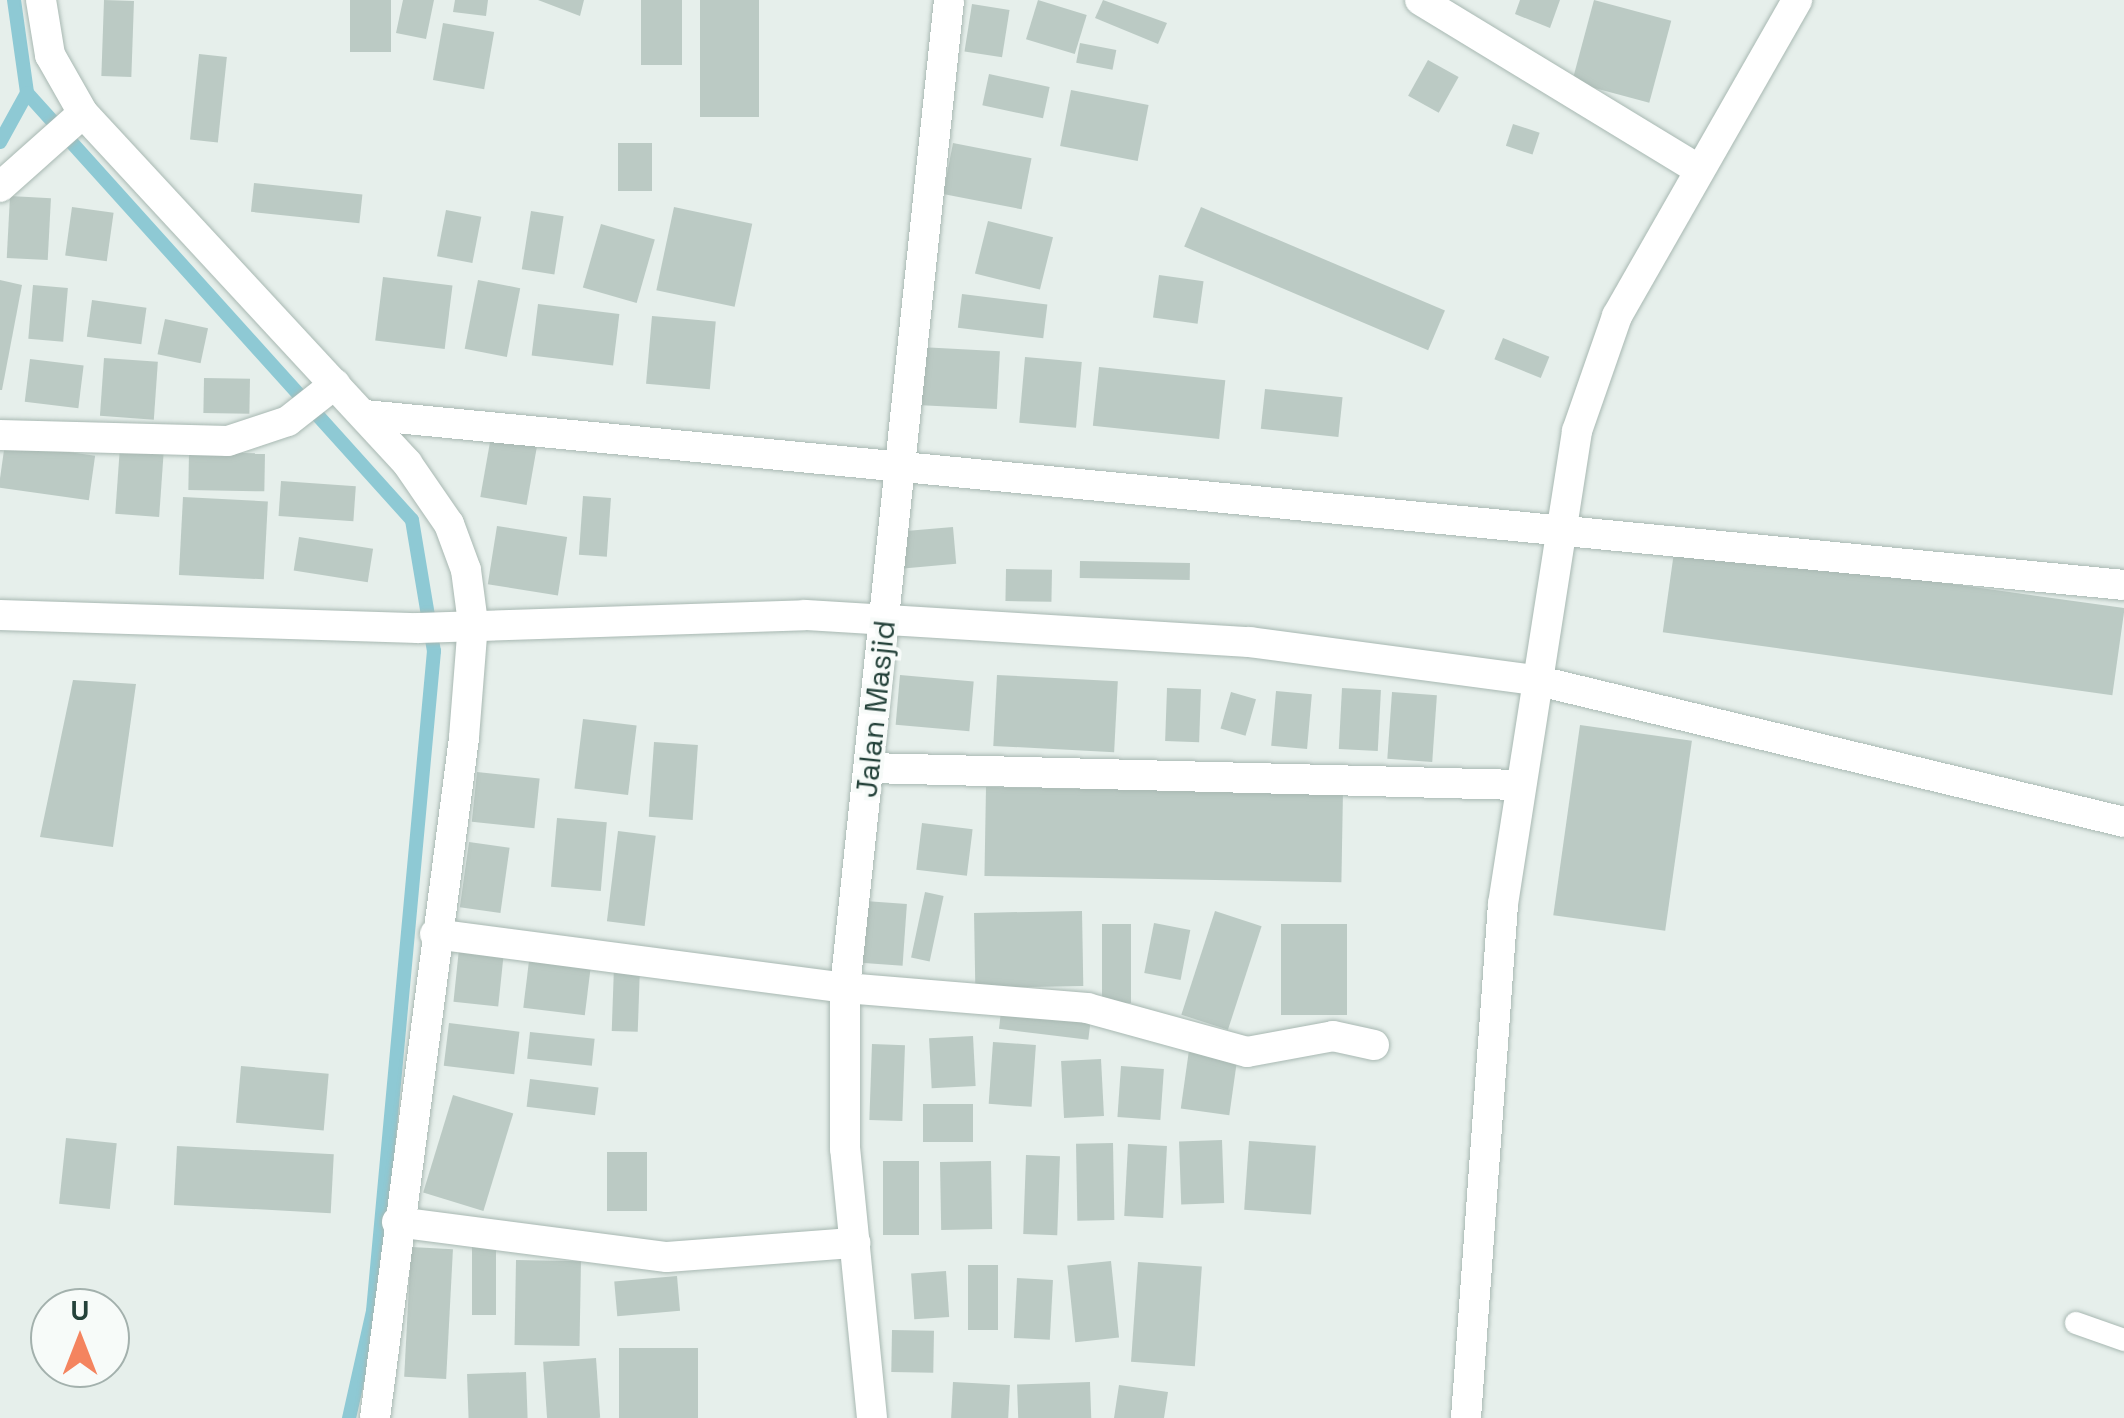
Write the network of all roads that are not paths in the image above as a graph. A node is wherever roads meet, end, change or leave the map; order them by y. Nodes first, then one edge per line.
1 (41, 0) edge
2 (949, 0) edge
3 (1420, 0) edge
4 (1797, 0) edge
5 (81, 115) junction
6 (1695, 168) junction
7 (0, 187) edge
8 (328, 391) junction
9 (365, 415) junction
10 (0, 435) edge
11 (900, 464) junction
12 (1560, 527) junction
13 (2124, 585) edge
14 (0, 616) edge
15 (885, 619) junction
16 (445, 626) junction
17 (1535, 680) junction
18 (870, 768) junction
19 (1520, 785) junction
20 (2124, 822) edge
21 (435, 934) junction
22 (846, 988) junction
23 (1374, 1046) dead end
24 (397, 1222) junction
25 (855, 1243) junction
26 (2076, 1323) dead end
27 (2124, 1340) edge
28 (375, 1418) edge
29 (872, 1418) edge
30 (1466, 1418) edge

1 - 5 street
2 - 11 street, Jalan Masjid
3 - 6 street
4 - 6 street
5 - 7 street
5 - 8 street
6 - 12 street
8 - 9 street
8 - 10 street
9 - 11 street
9 - 16 street
11 - 12 street
11 - 15 street, Jalan Masjid
12 - 13 street
12 - 17 street
14 - 16 street
15 - 16 street
15 - 17 street
15 - 18 street, Jalan Masjid
16 - 21 street
17 - 19 street
17 - 20 street
18 - 19 street
18 - 22 street, Jalan Masjid
19 - 30 street
21 - 22 street
21 - 24 street
22 - 23 street
22 - 25 street, Jalan Masjid
24 - 25 street
24 - 28 street
25 - 29 street, Jalan Masjid
26 - 27 lane

